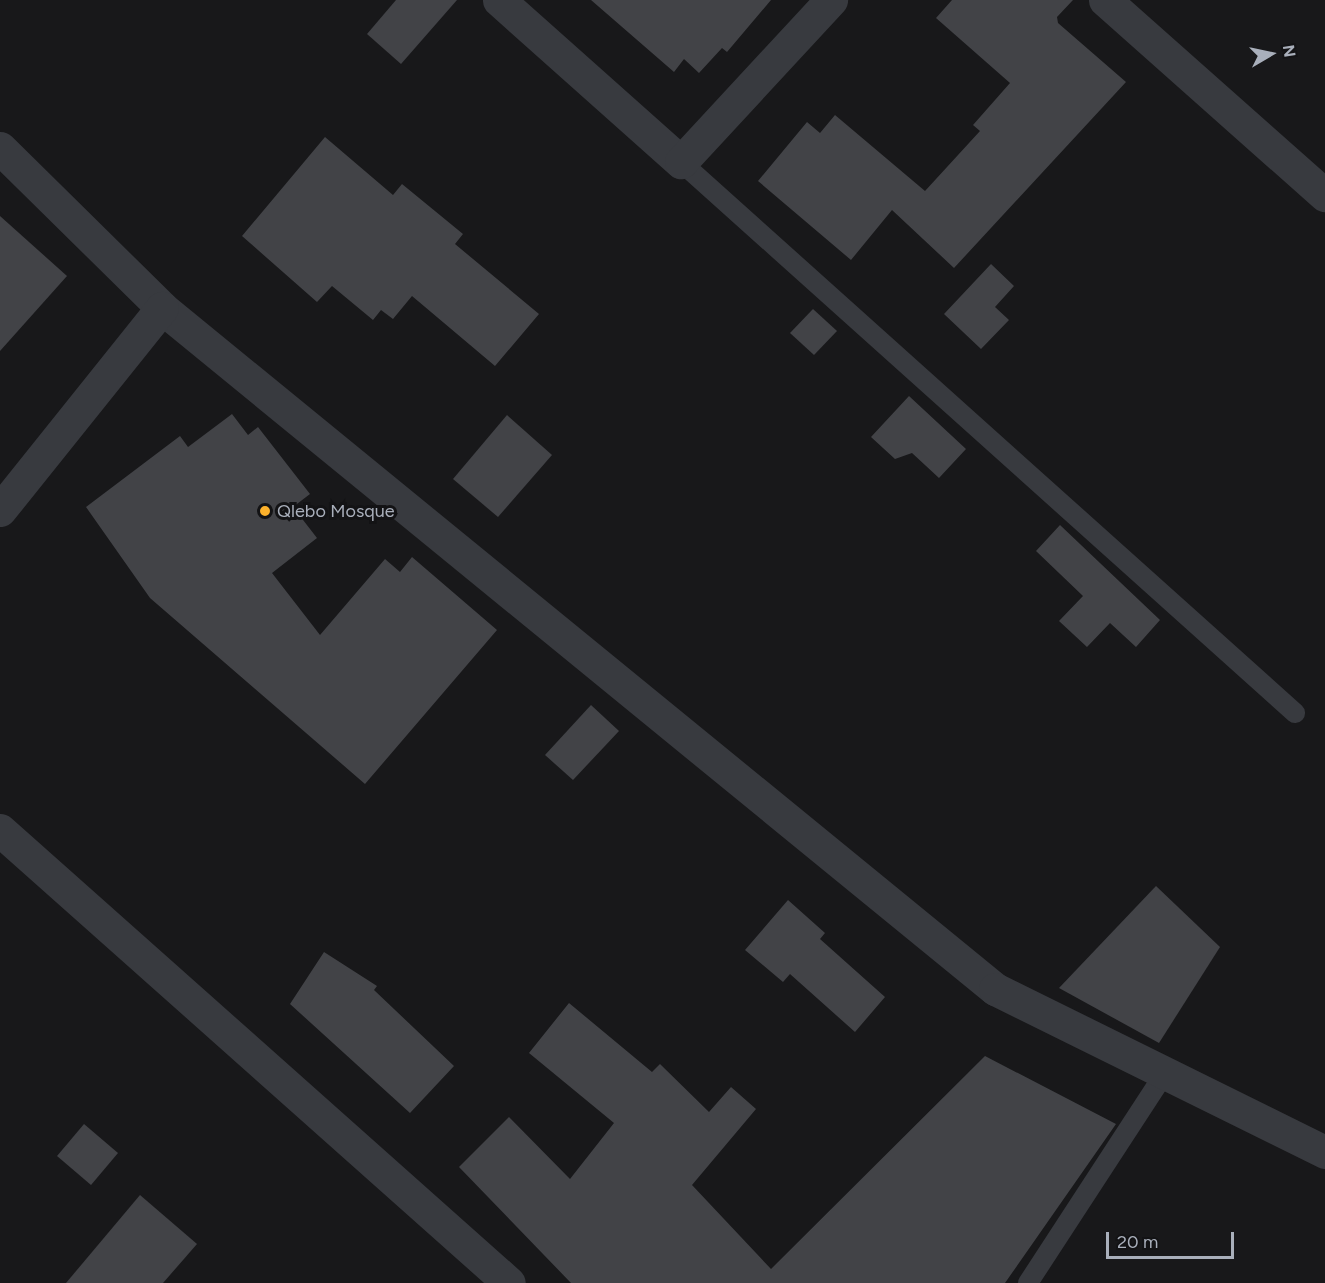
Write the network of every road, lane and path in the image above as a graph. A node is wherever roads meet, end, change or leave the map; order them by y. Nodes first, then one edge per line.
1 (500, 0) edge
2 (831, 0) edge
3 (1105, 0) edge
4 (0, 148) edge
5 (681, 162) junction
6 (1325, 195) edge
7 (162, 308) junction
8 (0, 510) edge
9 (1295, 713) dead end
10 (0, 830) edge
11 (1165, 1073) junction
12 (1325, 1152) edge
13 (509, 1283) edge
14 (1028, 1283) edge

1 - 5 street
2 - 5 street
3 - 6 street
4 - 7 street
5 - 9 lane
7 - 8 street
7 - 11 street
10 - 13 street
11 - 12 street
11 - 14 lane

